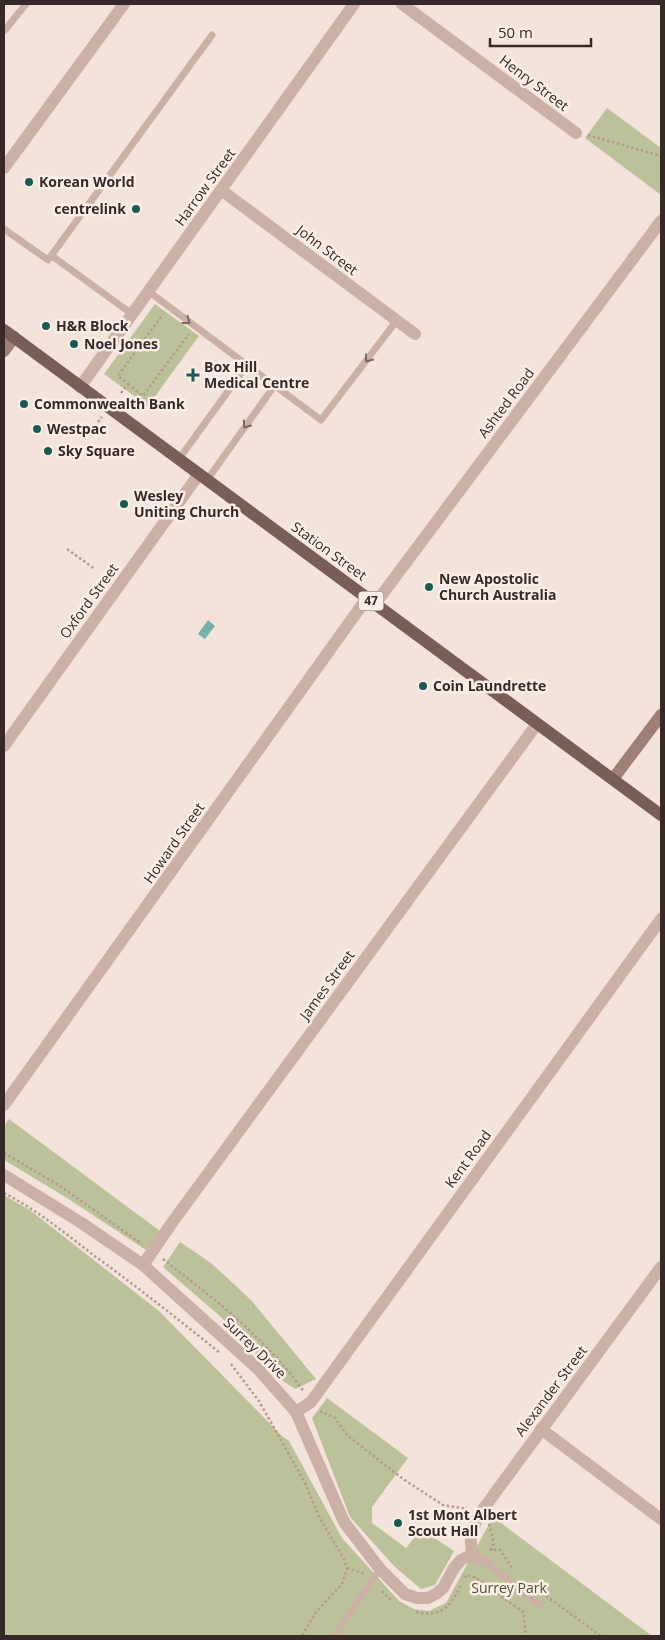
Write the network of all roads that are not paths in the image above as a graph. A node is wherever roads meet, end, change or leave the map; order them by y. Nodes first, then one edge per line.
1 (26, 4) edge
2 (124, 4) edge
3 (354, 4) edge
4 (402, 4) edge
5 (4, 31) edge
6 (212, 35) dead end
7 (576, 133) road end
8 (4, 168) edge
9 (221, 190) junction
10 (661, 221) edge
11 (4, 229) edge
12 (52, 256) junction
13 (148, 292) junction
14 (132, 314) junction
15 (397, 320) junction
16 (9, 333) edge
17 (416, 334) dead end
18 (4, 351) edge
19 (247, 365) junction
20 (275, 385) junction
21 (80, 387) junction
22 (179, 459) junction
23 (203, 477) junction
24 (371, 601) junction
25 (661, 715) edge
26 (537, 724) junction
27 (4, 746) edge
28 (612, 779) junction
29 (661, 815) edge
30 (661, 920) edge
31 (4, 1105) edge
32 (4, 1175) edge
33 (143, 1265) junction
34 (659, 1275) edge
35 (296, 1412) junction
36 (541, 1430) junction
37 (661, 1519) edge
38 (467, 1558) junction
39 (487, 1563) joint
40 (380, 1569) junction
41 (540, 1605) dead end
42 (334, 1636) edge

1 - 5 lane
2 - 8 street
3 - 9 street, Harrow Street
4 - 7 street, Henry Street
6 - 12 lane
9 - 13 street, Harrow Street
9 - 15 street, John Street
10 - 24 street, Ashted Road
11 - 12 lane
12 - 14 lane
13 - 14 street, Harrow Street
13 -> 19 lane
14 - 21 street, Harrow Street
15 - 17 street, John Street
15 -> 20 lane
16 - 18 street
16 - 21 main road, Station Street / 47
19 - 20 lane
19 - 22 lane
20 -> 23 lane
21 - 22 main road, Station Street / 47
22 - 23 main road, Station Street / 47
23 - 24 main road, Station Street / 47
23 - 27 street, Oxford Street
24 - 26 main road, Station Street / 47
24 - 31 street, Howard Street
25 - 28 street
26 - 28 main road, Station Street / 47
26 - 33 street, James Street
28 - 29 main road, Station Street / 47
30 - 35 street, Kent Road
32 - 33 street, Surrey Drive
33 - 35 street, Surrey Drive
34 - 36 street, Alexander Street
35 - 40 street, Surrey Drive
36 - 37 street
36 - 38 street, Alexander Street
38 - 39 street
38 - 40 street, Surrey Drive
39 - 41 lane
40 - 42 lane

